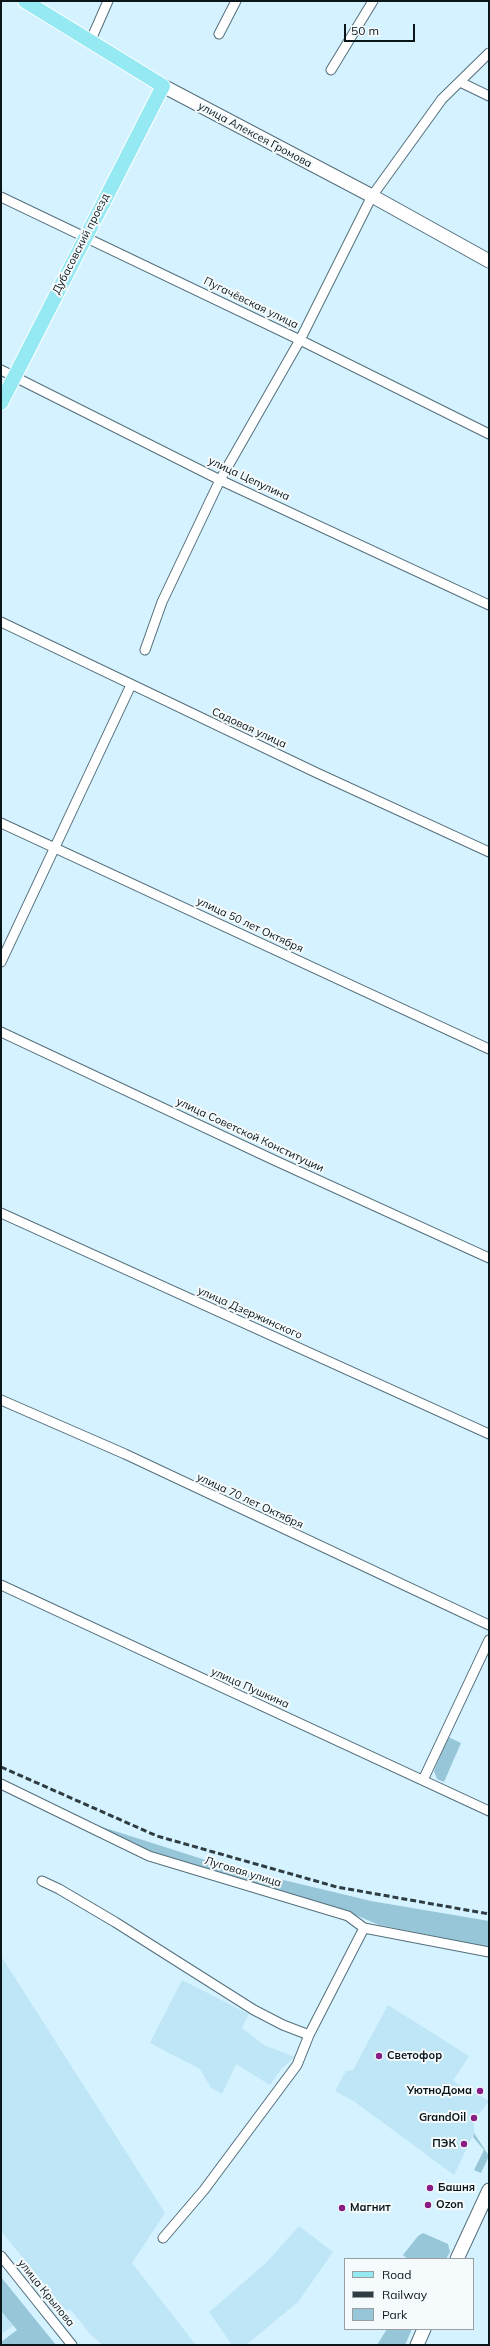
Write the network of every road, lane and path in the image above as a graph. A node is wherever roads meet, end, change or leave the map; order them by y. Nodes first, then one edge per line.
1 (25, 1) edge
2 (108, 1) edge
3 (236, 1) edge
4 (373, 1) edge
5 (219, 34) dead end
6 (90, 42) junction
7 (489, 52) edge
8 (331, 70) dead end
9 (460, 82) junction
10 (163, 86) junction
11 (489, 96) edge
12 (372, 196) junction
13 (1, 197) edge
14 (85, 236) junction
15 (489, 261) edge
16 (300, 340) junction
17 (1, 370) edge
18 (14, 376) junction
19 (1, 402) edge
20 (489, 434) edge
21 (220, 480) junction
22 (489, 605) edge
23 (1, 622) edge
24 (145, 650) dead end
25 (131, 685) junction
26 (1, 823) edge
27 (54, 847) junction
28 (489, 852) edge
29 (1, 962) edge
30 (1, 1032) edge
31 (489, 1049) edge
32 (1, 1213) edge
33 (489, 1258) edge
34 (1, 1400) edge
35 (489, 1434) edge
36 (1, 1585) edge
37 (489, 1625) edge
38 (489, 1640) edge
39 (423, 1780) junction
40 (1, 1784) edge
41 (489, 1811) edge
42 (42, 1881) dead end
43 (364, 1928) junction
44 (489, 1952) edge
45 (309, 2035) junction
46 (489, 2190) edge
47 (163, 2238) dead end
48 (1, 2256) edge
49 (457, 2258) edge
50 (424, 2330) edge
51 (72, 2345) edge
52 (417, 2345) edge

1 - 6 main road, улица Алексея Громова
2 - 6 street
3 - 5 street
4 - 8 street
6 - 10 main road, улица Алексея Громова
7 - 9 street
9 - 11 street
9 - 12 street
10 - 12 street, улица Алексея Громова
10 - 14 main road, Дубасовский проезд
12 - 15 street, улица Алексея Громова
12 - 16 street
13 - 14 street, Пугачёвская улица
14 - 16 street, Пугачёвская улица
14 - 18 main road, Дубасовский проезд
16 - 20 street, Пугачёвская улица
16 - 21 street
17 - 18 street, улица Цепулина
18 - 19 main road, Дубасовский проезд
18 - 21 street, улица Цепулина
21 - 22 street, улица Цепулина
21 - 24 street
23 - 25 street, Садовая улица
25 - 27 street
25 - 28 street, Садовая улица
26 - 27 street, улица 50 лет Октября
27 - 29 street
27 - 31 street, улица 50 лет Октября
30 - 33 street, улица Советской Конституции
32 - 35 street, улица Дзержинского
34 - 37 street, улица 70 лет Октября
36 - 39 street, улица Пушкина
38 - 39 street
39 - 41 street, улица Пушкина
40 - 43 street, Луговая улица
42 - 45 street
43 - 44 street, Луговая улица
43 - 45 street
45 - 47 street
46 - 49 street
48 - 51 street, улица Крылова
50 - 52 street

